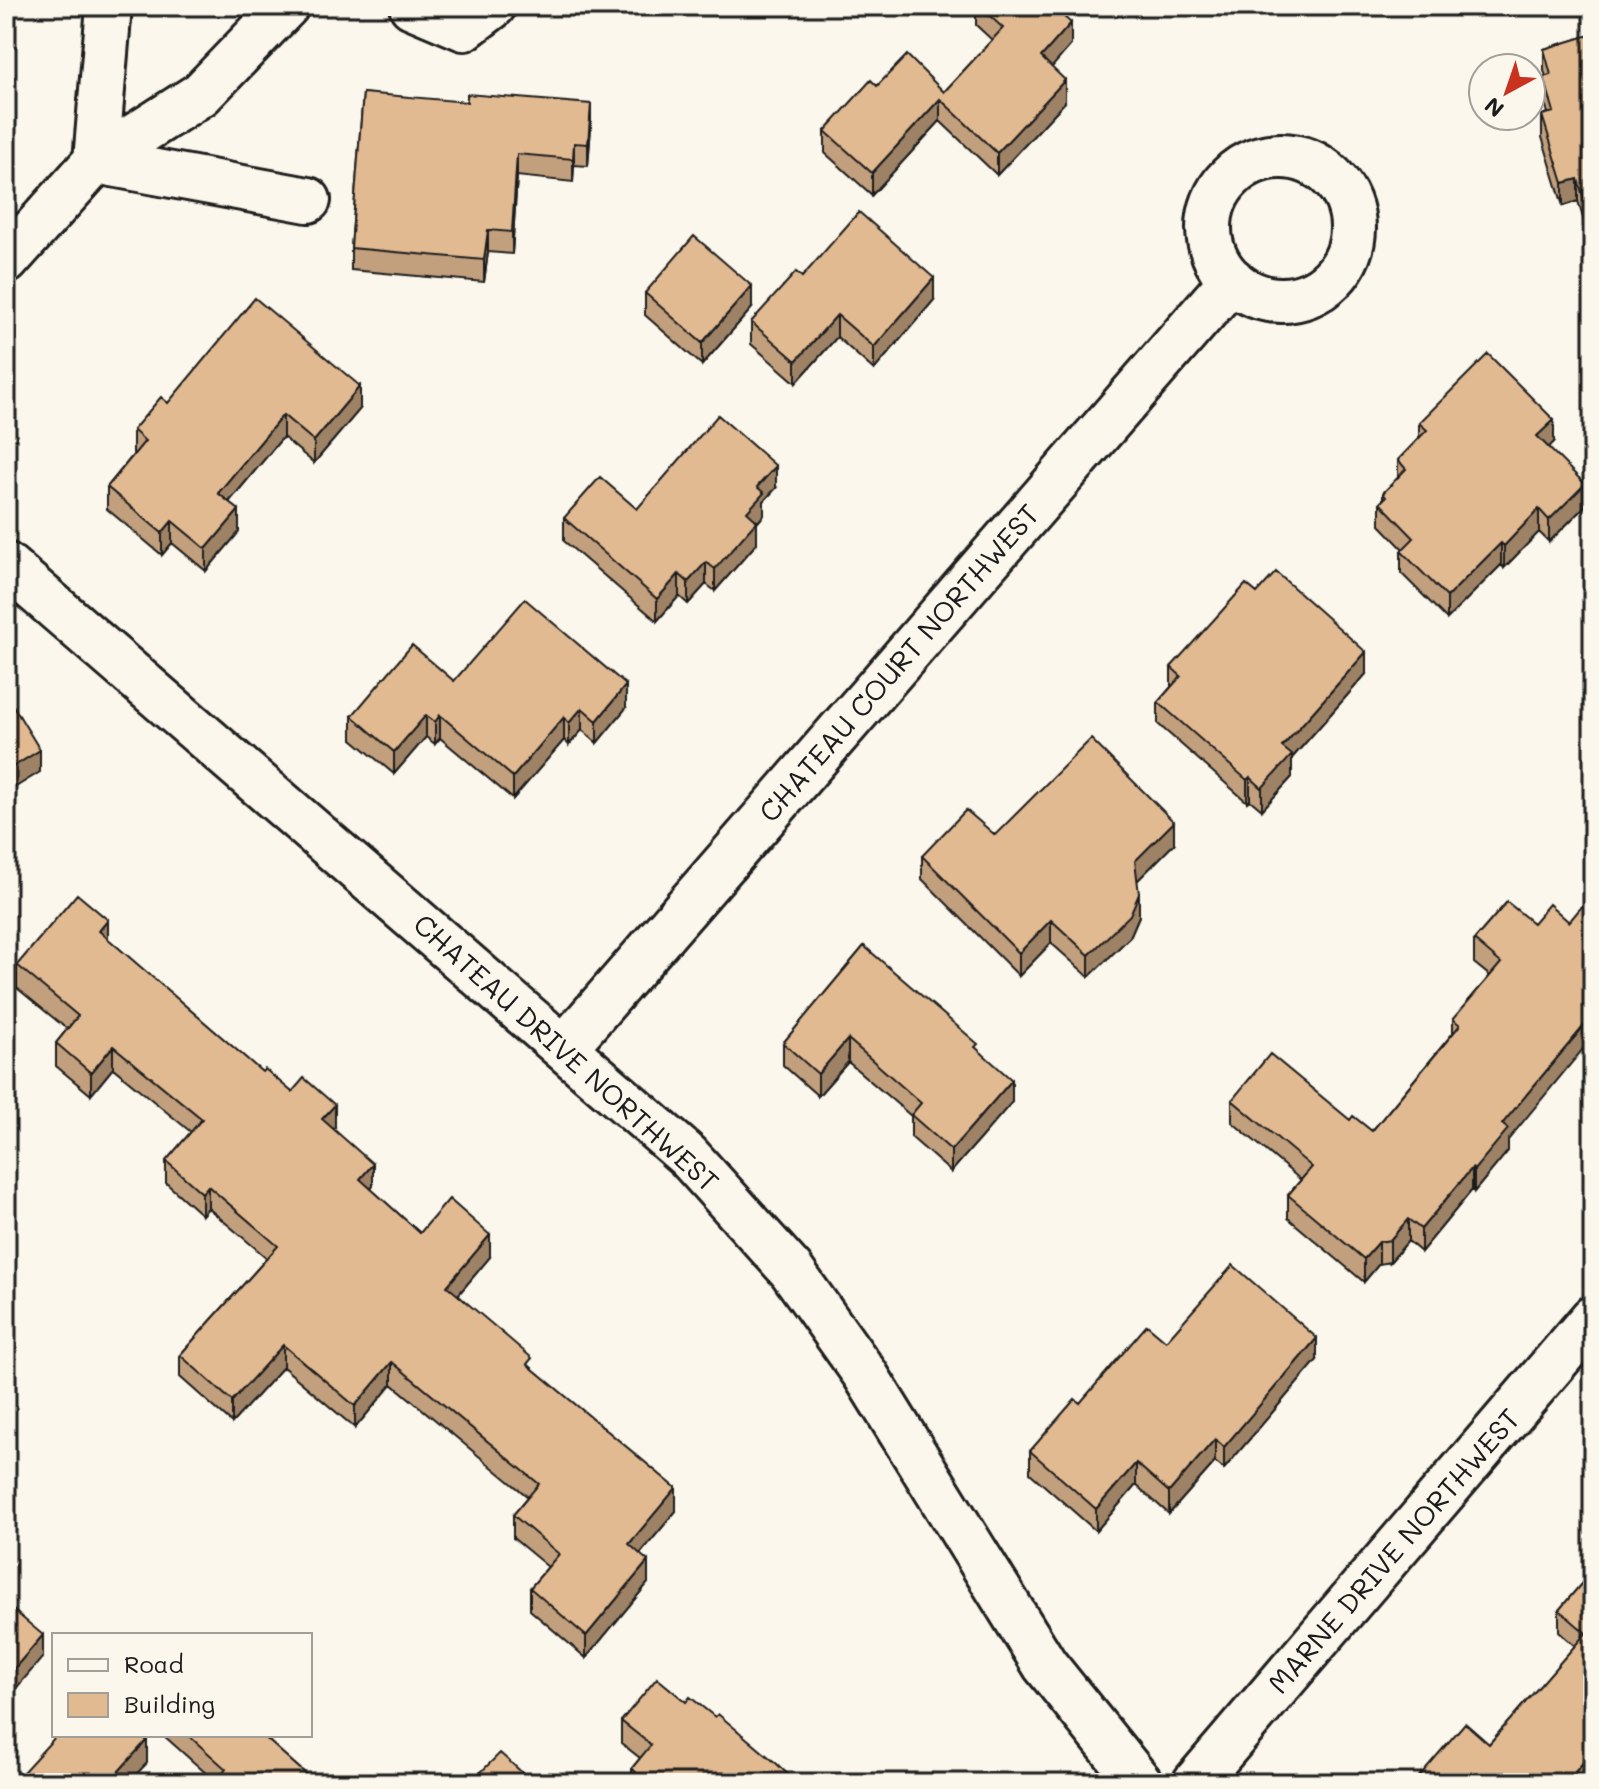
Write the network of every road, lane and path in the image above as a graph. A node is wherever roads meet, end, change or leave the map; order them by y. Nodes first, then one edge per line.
1 (109, 6) edge
2 (286, 6) edge
3 (412, 6) edge
4 (493, 6) edge
5 (96, 161) junction
6 (308, 200) dead end
7 (6, 261) edge
8 (1232, 280) dead end
9 (6, 565) edge
10 (565, 1047) junction
11 (1593, 1318) edge
12 (1140, 1783) edge
13 (1195, 1783) edge

1 - 5 street
2 - 5 street
3 - 4 street
5 - 6 street
5 - 7 street
8 - 10 street, CHATEAU COURT NORTHWEST
9 - 10 street, CHATEAU DRIVE NORTHWEST
10 - 12 street, CHATEAU DRIVE NORTHWEST
11 - 13 street, MARNE DRIVE NORTHWEST

